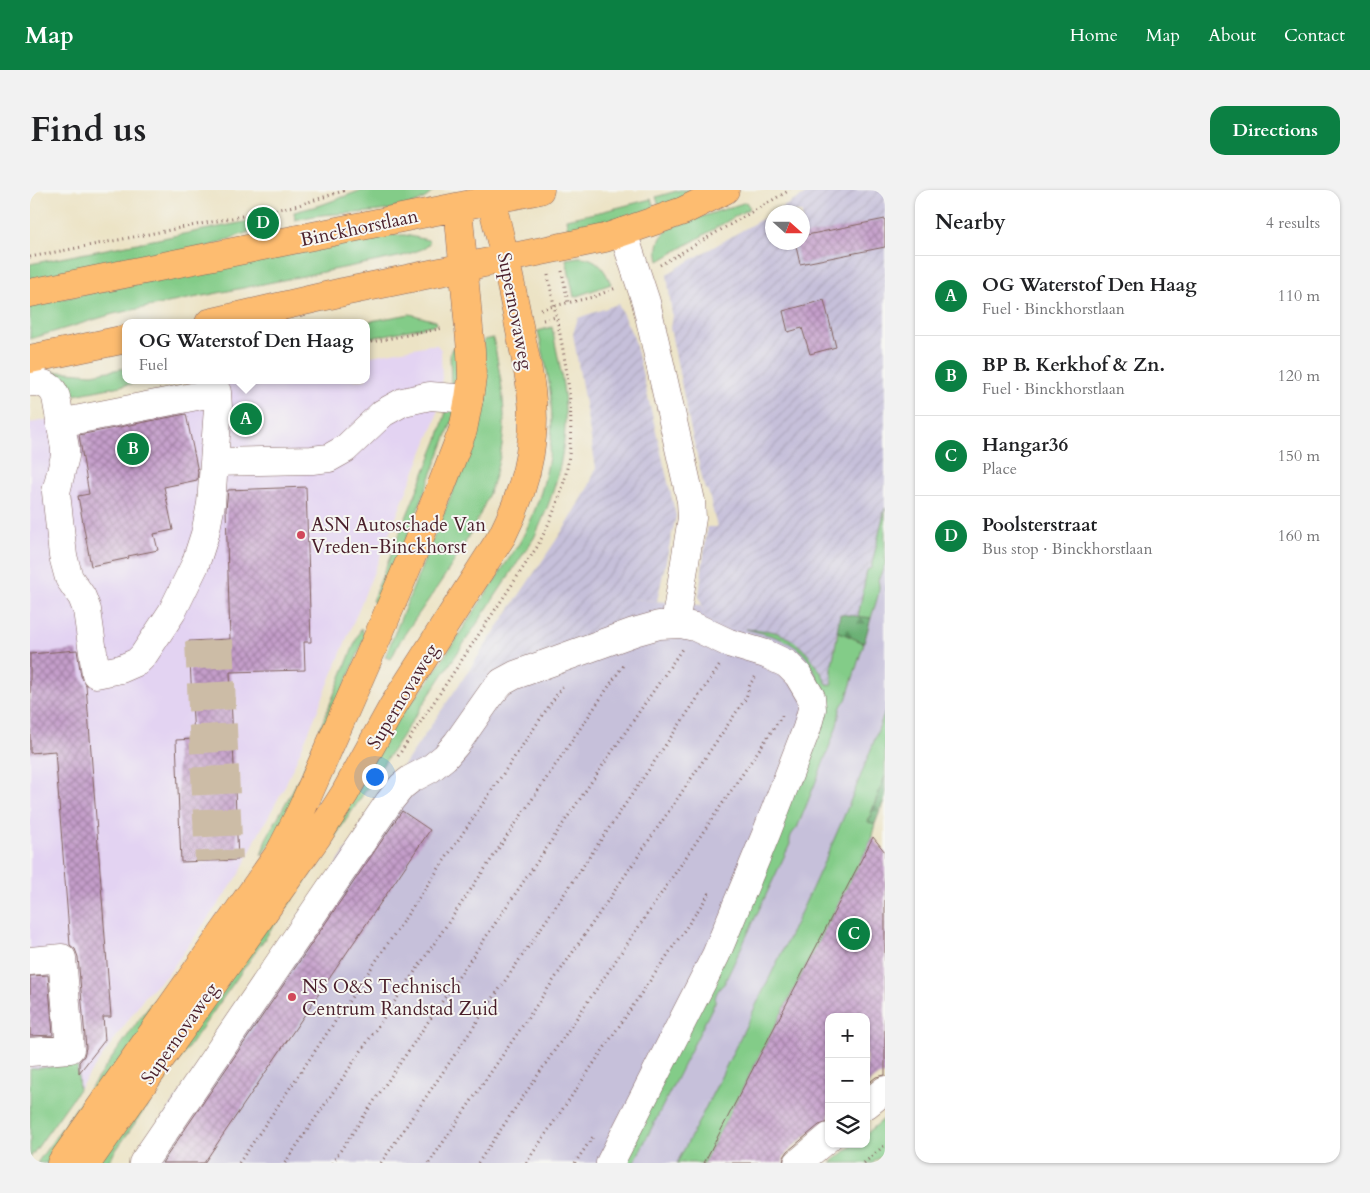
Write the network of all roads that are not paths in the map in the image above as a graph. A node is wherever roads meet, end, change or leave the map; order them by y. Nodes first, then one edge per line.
1 (540, 190) edge
2 (725, 190) edge
3 (490, 195) edge
4 (456, 198) edge
5 (624, 232) junction
6 (506, 259) junction
7 (463, 268) junction
8 (30, 293) edge
9 (227, 319) edge
10 (122, 340) edge
11 (30, 358) edge
12 (30, 382) edge
13 (216, 386) edge
14 (470, 399) junction
15 (60, 423) junction
16 (214, 462) junction
17 (683, 618) junction
18 (30, 960) edge
19 (30, 1052) edge
20 (885, 1090) edge
21 (869, 1103) edge
22 (825, 1140) edge
23 (61, 1163) edge
24 (87, 1163) edge
25 (143, 1163) edge
26 (610, 1163) edge
27 (798, 1163) edge

1 - 3 main road, Binckhorstlaan
2 - 5 main road
3 - 4 main road, Binckhorstlaan
3 - 6 main road, Supernovaweg
4 - 7 main road, Supernovaweg
4 - 8 main road, Binckhorstlaan
5 - 6 main road
5 - 17 street
6 - 7 main road
6 - 24 main road, Supernovaweg
7 - 9 main road
7 - 14 main road, Supernovaweg
10 - 11 main road
12 - 15 street
13 - 15 street
13 - 16 street
14 - 16 street
14 - 23 main road, Supernovaweg
15 - 16 street
17 - 25 street
17 - 26 street
18 - 19 street
20 - 21 street
22 - 27 street

